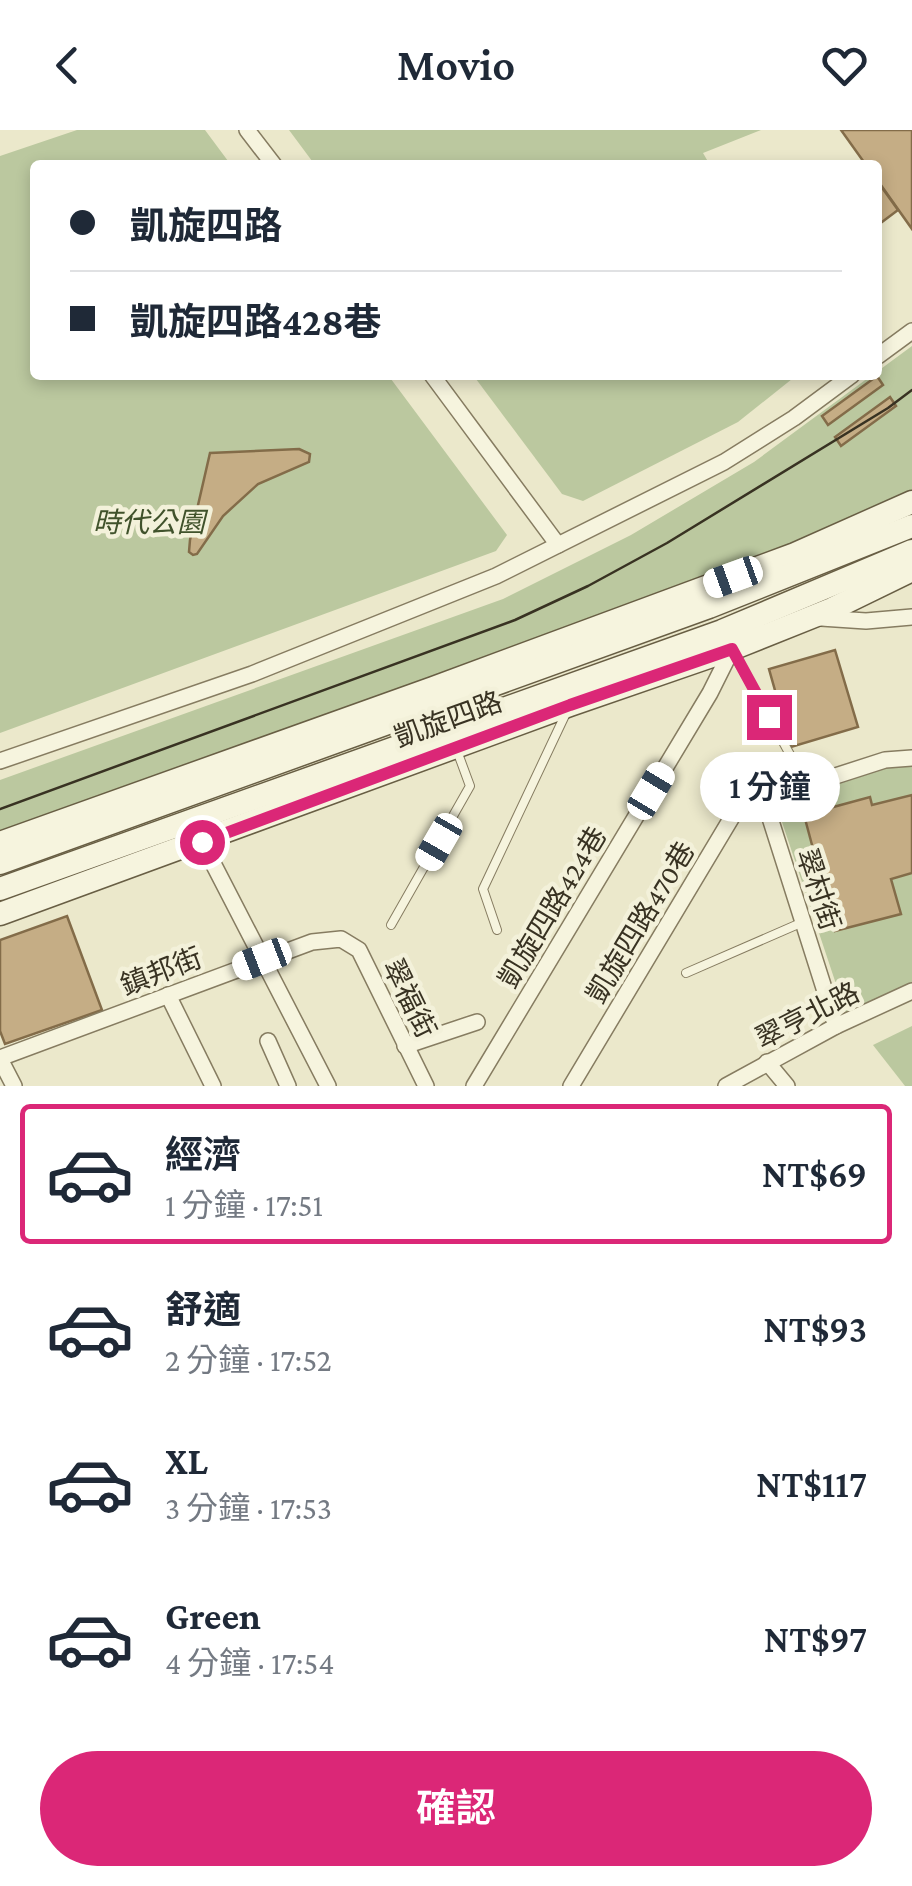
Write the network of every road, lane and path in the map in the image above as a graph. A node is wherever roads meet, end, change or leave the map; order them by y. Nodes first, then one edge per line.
1 (248, 130) edge
2 (270, 160) edge
3 (912, 331) edge
4 (882, 353) edge
5 (436, 380) edge
6 (845, 380) edge
7 (912, 502) edge
8 (912, 526) edge
9 (558, 545) junction
10 (912, 551) edge
11 (912, 570) edge
12 (706, 598) junction
13 (812, 617) junction
14 (912, 617) edge
15 (726, 640) junction
16 (572, 695) junction
17 (456, 748) junction
18 (912, 758) edge
19 (0, 761) edge
20 (807, 785) junction
21 (764, 799) junction
22 (202, 842) junction
23 (0, 843) edge
24 (0, 863) edge
25 (0, 889) edge
26 (0, 914) edge
27 (803, 922) junction
28 (391, 925) dead end
29 (498, 930) dead end
30 (341, 939) joint
31 (262, 959) junction
32 (686, 973) dead end
33 (912, 991) edge
34 (168, 996) junction
35 (476, 1022) dead end
36 (836, 1026) junction
37 (268, 1041) dead end
38 (405, 1046) junction
39 (0, 1059) edge
40 (768, 1062) junction
41 (14, 1086) edge
42 (213, 1086) edge
43 (288, 1086) edge
44 (328, 1086) edge
45 (426, 1086) edge
46 (474, 1086) edge
47 (571, 1086) edge
48 (726, 1086) edge
49 (786, 1086) edge

1 - 2 street
3 - 4 street
5 - 9 street
6 - 9 street
7 - 12 street, 凱旋四路
8 - 12 street, 凱旋四路
9 - 19 street
10 - 15 street, 凱旋四路
11 - 13 street, 凱旋四路
12 - 15 lane
12 - 23 street, 凱旋四路
12 - 24 street, 凱旋四路
13 - 14 street
13 - 15 street, 凱旋四路
15 - 16 street, 凱旋四路
15 - 20 lane
15 - 46 street, 凱旋四路424巷
16 - 17 street, 凱旋四路
16 - 25 street, 凱旋四路
16 - 29 lane
17 - 22 street, 凱旋四路
17 - 28 lane
18 - 20 street
20 - 21 street
21 - 27 street, 翠村街
21 - 47 street, 凱旋四路470巷
22 - 26 street, 凱旋四路
22 - 31 street
27 - 32 lane
27 - 36 street, 翠村街
30 - 31 street, 鎮邦街
30 - 38 street, 翠福街
31 - 34 street, 鎮邦街
31 - 44 street
33 - 36 street, 翠亨北路
34 - 39 street, 鎮邦街
34 - 42 street
35 - 38 street
36 - 40 street, 翠亨北路
37 - 43 street
38 - 45 street, 翠福街
39 - 41 street
40 - 48 street, 翠亨北路
40 - 49 street

